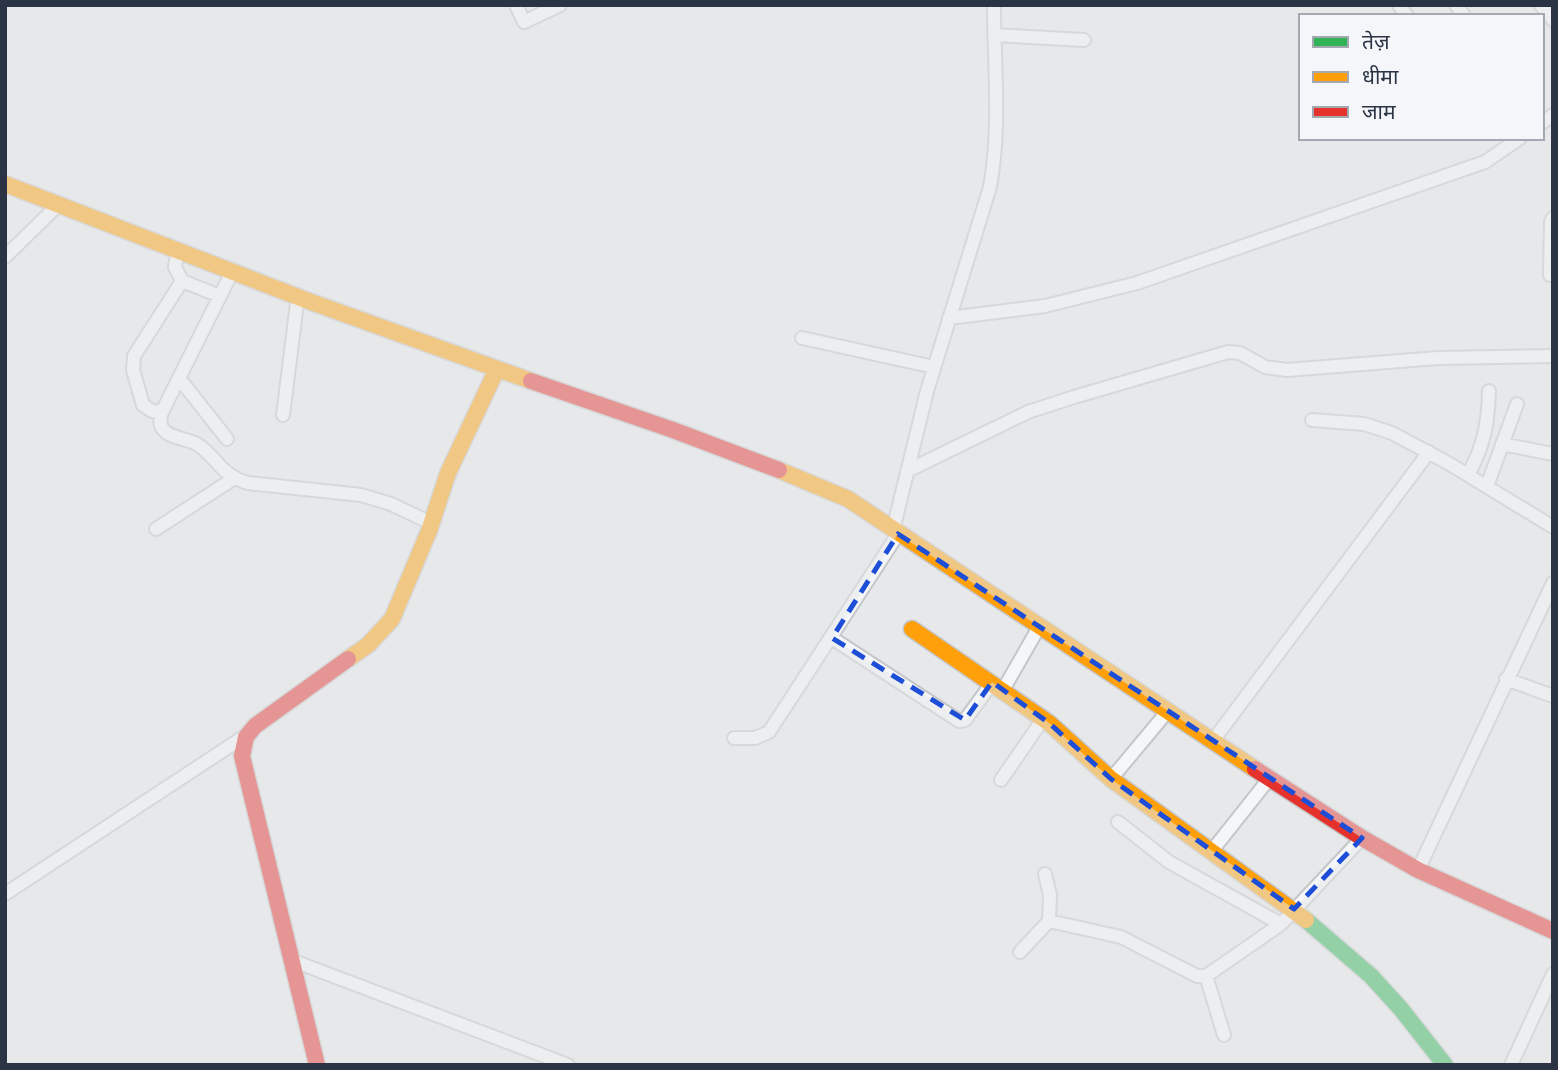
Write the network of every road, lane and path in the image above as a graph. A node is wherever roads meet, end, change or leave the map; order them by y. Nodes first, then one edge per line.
1 (516, 5) edge
2 (560, 5) edge
3 (994, 5) edge
4 (1541, 5) edge
5 (1553, 20) edge
6 (994, 35) junction
7 (1084, 40) dead end
8 (1514, 140) edge
9 (5, 184) edge
10 (59, 204) junction
11 (1553, 218) edge
12 (178, 249) junction
13 (5, 257) edge
14 (233, 270) junction
15 (1550, 275) dead end
16 (182, 281) junction
17 (298, 295) junction
18 (220, 296) junction
19 (949, 318) junction
20 (802, 338) dead end
21 (1553, 356) edge
22 (934, 367) junction
23 (497, 369) junction
24 (179, 378) junction
25 (1489, 391) dead end
26 (1517, 404) dead end
27 (162, 412) junction
28 (284, 415) dead end
29 (1312, 421) dead end
30 (227, 439) dead end
31 (1502, 444) junction
32 (1429, 452) junction
33 (1553, 454) edge
34 (907, 471) junction
35 (1468, 475) junction
36 (233, 479) junction
37 (1487, 486) junction
38 (432, 523) junction
39 (1553, 527) edge
40 (156, 529) dead end
41 (895, 532) junction
42 (1553, 583) edge
43 (1039, 628) junction
44 (912, 629) dead end
45 (832, 638) junction
46 (1506, 679) junction
47 (997, 686) junction
48 (1553, 696) edge
49 (1167, 712) junction
50 (1043, 719) junction
51 (246, 736) junction
52 (734, 738) dead end
53 (1212, 742) junction
54 (1111, 779) junction
55 (1269, 779) junction
56 (1001, 780) dead end
57 (1118, 822) dead end
58 (1362, 838) junction
59 (1212, 852) junction
60 (1418, 870) junction
61 (1045, 874) dead end
62 (5, 894) edge
63 (1294, 909) junction
64 (1049, 922) junction
65 (1281, 924) junction
66 (1553, 932) edge
67 (1020, 952) dead end
68 (292, 960) junction
69 (1553, 974) edge
70 (1206, 976) junction
71 (1224, 1035) dead end
72 (317, 1065) edge
73 (568, 1065) edge
74 (1445, 1065) edge
75 (1511, 1065) edge

1 - 2 street
3 - 6 street
4 - 5 street
6 - 7 street
6 - 19 street
8 - 19 street
9 - 10 main road
10 - 12 main road
10 - 13 street
11 - 15 street
12 - 14 main road
12 - 16 street
14 - 17 main road
14 - 18 street
16 - 18 street
16 - 27 street
17 - 23 main road
17 - 28 street
18 - 24 street
19 - 22 street
20 - 22 street
21 - 34 street
22 - 34 street
23 - 38 main road
23 - 41 main road
24 - 27 street
24 - 30 street
25 - 35 street
26 - 31 street
27 - 36 street
29 - 32 street
31 - 33 street
31 - 37 street
32 - 35 street
32 - 53 street
34 - 41 street
35 - 37 street
36 - 38 street
36 - 40 street
37 - 39 street
38 - 51 main road
41 - 43 main road
41 - 45 street
42 - 46 street
43 - 47 street
43 - 49 main road
44 - 47 main road
45 - 47 street
45 - 52 street
46 - 48 street
46 - 60 street
47 - 50 main road
49 - 53 main road
49 - 54 street
50 - 54 main road
50 - 56 street
51 - 62 street
51 - 68 main road
53 - 55 main road
54 - 59 main road
55 - 58 main road
55 - 59 street
57 - 65 street
58 - 60 main road
58 - 63 street
59 - 63 main road
60 - 66 main road
61 - 64 street
63 - 65 street
63 - 74 main road
64 - 67 street
64 - 70 street
65 - 70 street
68 - 72 main road
68 - 73 street
69 - 75 street
70 - 71 street

